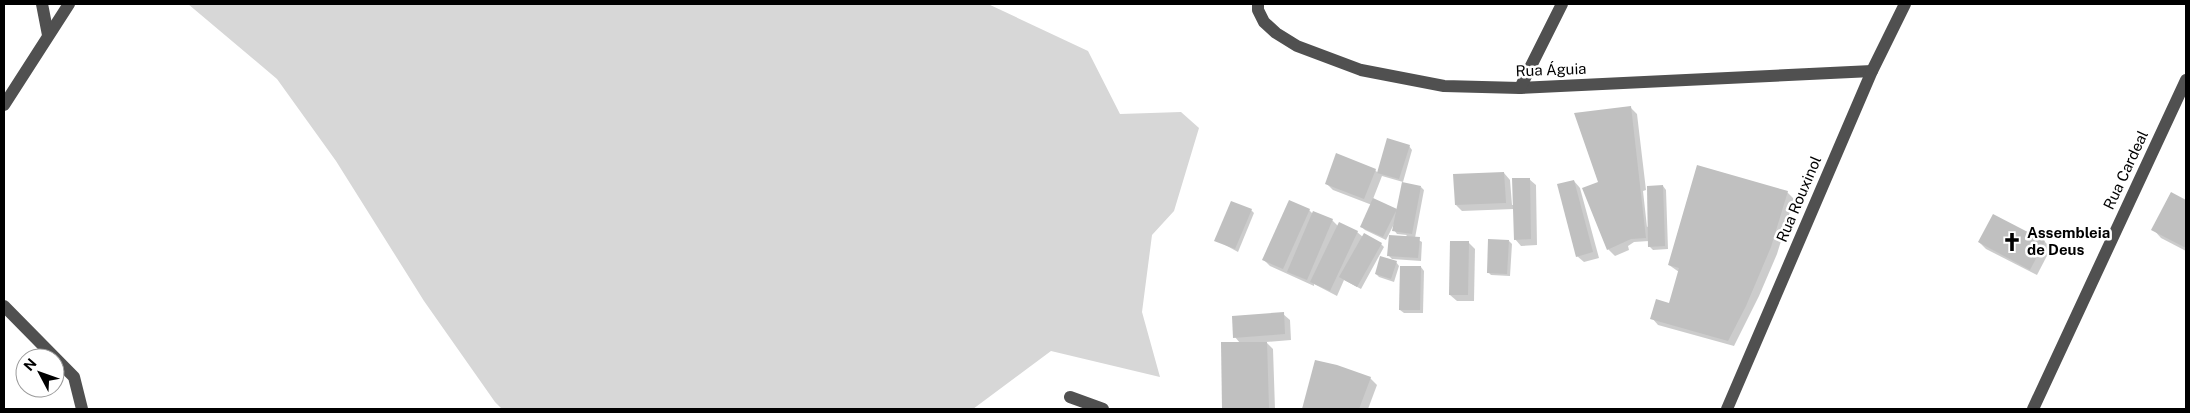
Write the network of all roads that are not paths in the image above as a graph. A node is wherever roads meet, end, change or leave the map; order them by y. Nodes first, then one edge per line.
1 (42, 4) edge
2 (69, 4) edge
3 (1258, 4) edge
4 (1562, 4) edge
5 (1905, 4) edge
6 (48, 35) junction
7 (1872, 71) junction
8 (2186, 80) edge
9 (1520, 88) junction
10 (4, 105) edge
11 (4, 306) edge
12 (1070, 398) dead end
13 (82, 409) edge
14 (1102, 409) edge
15 (1727, 409) edge
16 (2033, 409) edge

1 - 6 street
2 - 6 street
3 - 9 street, Rua Águia
4 - 9 street
5 - 7 street, Rua Rouxinol
6 - 10 street
7 - 9 street, Rua Águia
7 - 15 street, Rua Rouxinol
8 - 16 street, Rua Cardeal
11 - 13 street
12 - 14 street

